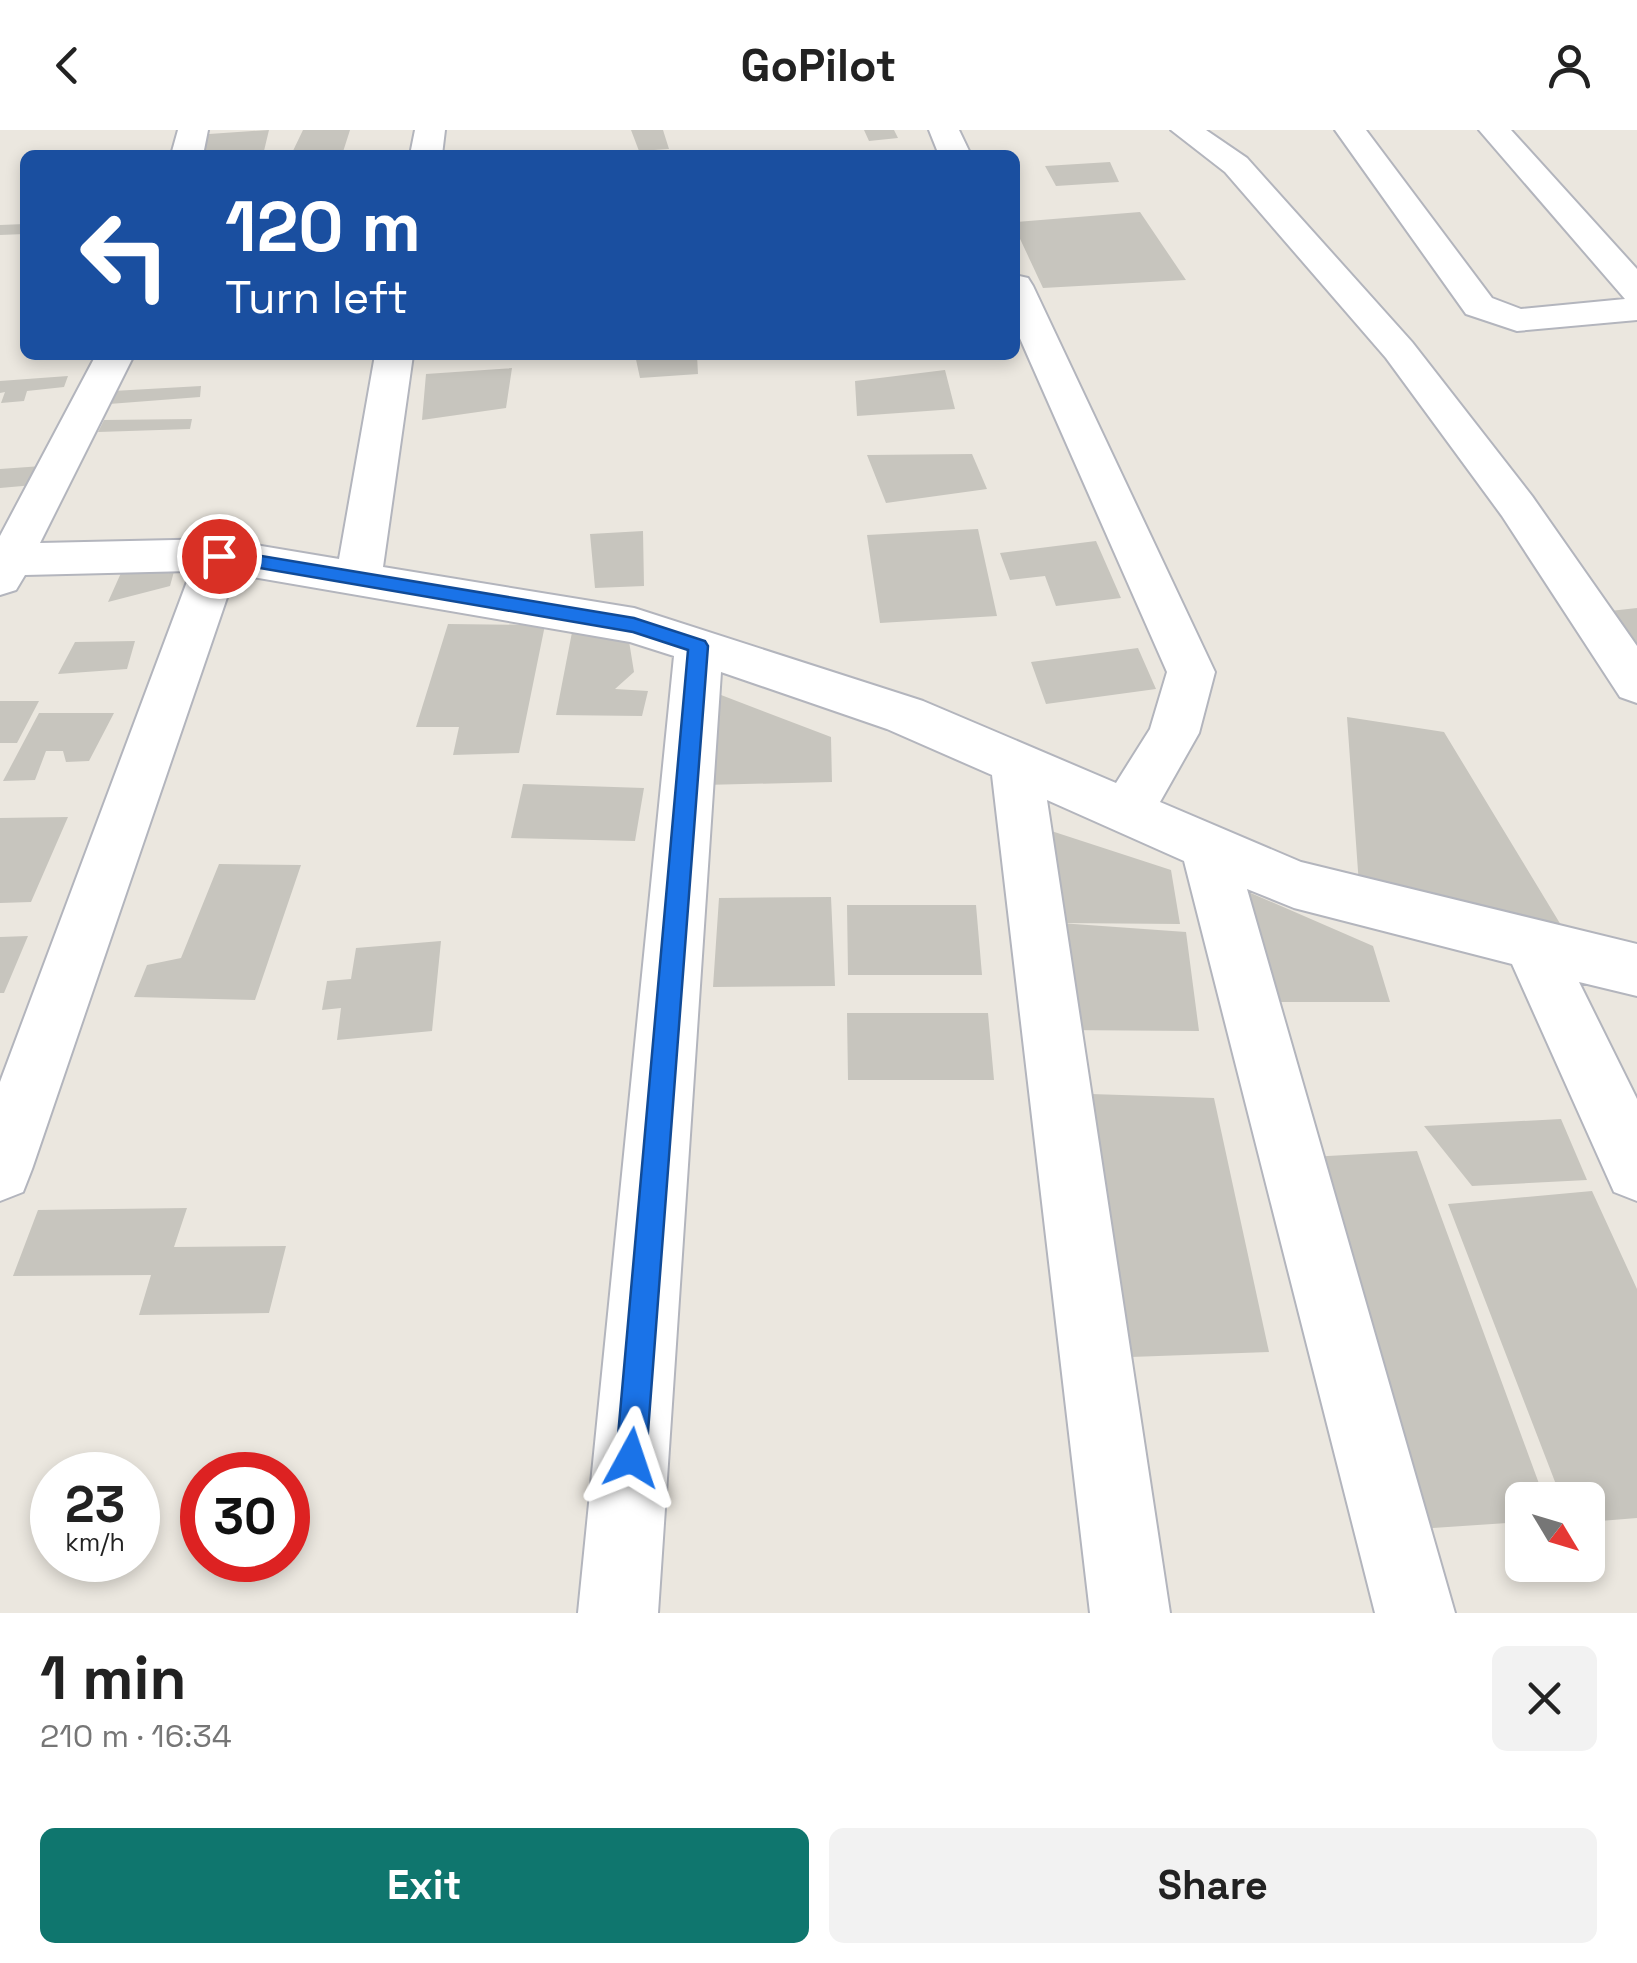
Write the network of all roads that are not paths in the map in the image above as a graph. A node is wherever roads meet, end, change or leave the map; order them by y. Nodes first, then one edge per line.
1 (1186, 130) edge
2 (1350, 130) edge
3 (1494, 130) edge
4 (1020, 297) edge
5 (1633, 311) edge
6 (111, 360) edge
7 (393, 360) edge
8 (219, 556) junction
9 (4, 567) edge
10 (358, 579) junction
11 (698, 646) junction
12 (1637, 684) edge
13 (1016, 763) junction
14 (1128, 812) junction
15 (1208, 847) junction
16 (1532, 944) junction
17 (1637, 970) edge
18 (1637, 1168) edge
19 (0, 1169) edge
20 (618, 1613) edge
21 (1130, 1613) edge
22 (1415, 1613) edge

1 - 12 street
2 - 5 street
3 - 5 street
4 - 14 street
6 - 9 street
7 - 10 street
8 - 9 street
8 - 10 street
8 - 19 street
10 - 11 street
11 - 13 street
11 - 20 street
13 - 14 street
13 - 21 street
14 - 15 street
15 - 16 street
15 - 22 street
16 - 17 street
16 - 18 street

